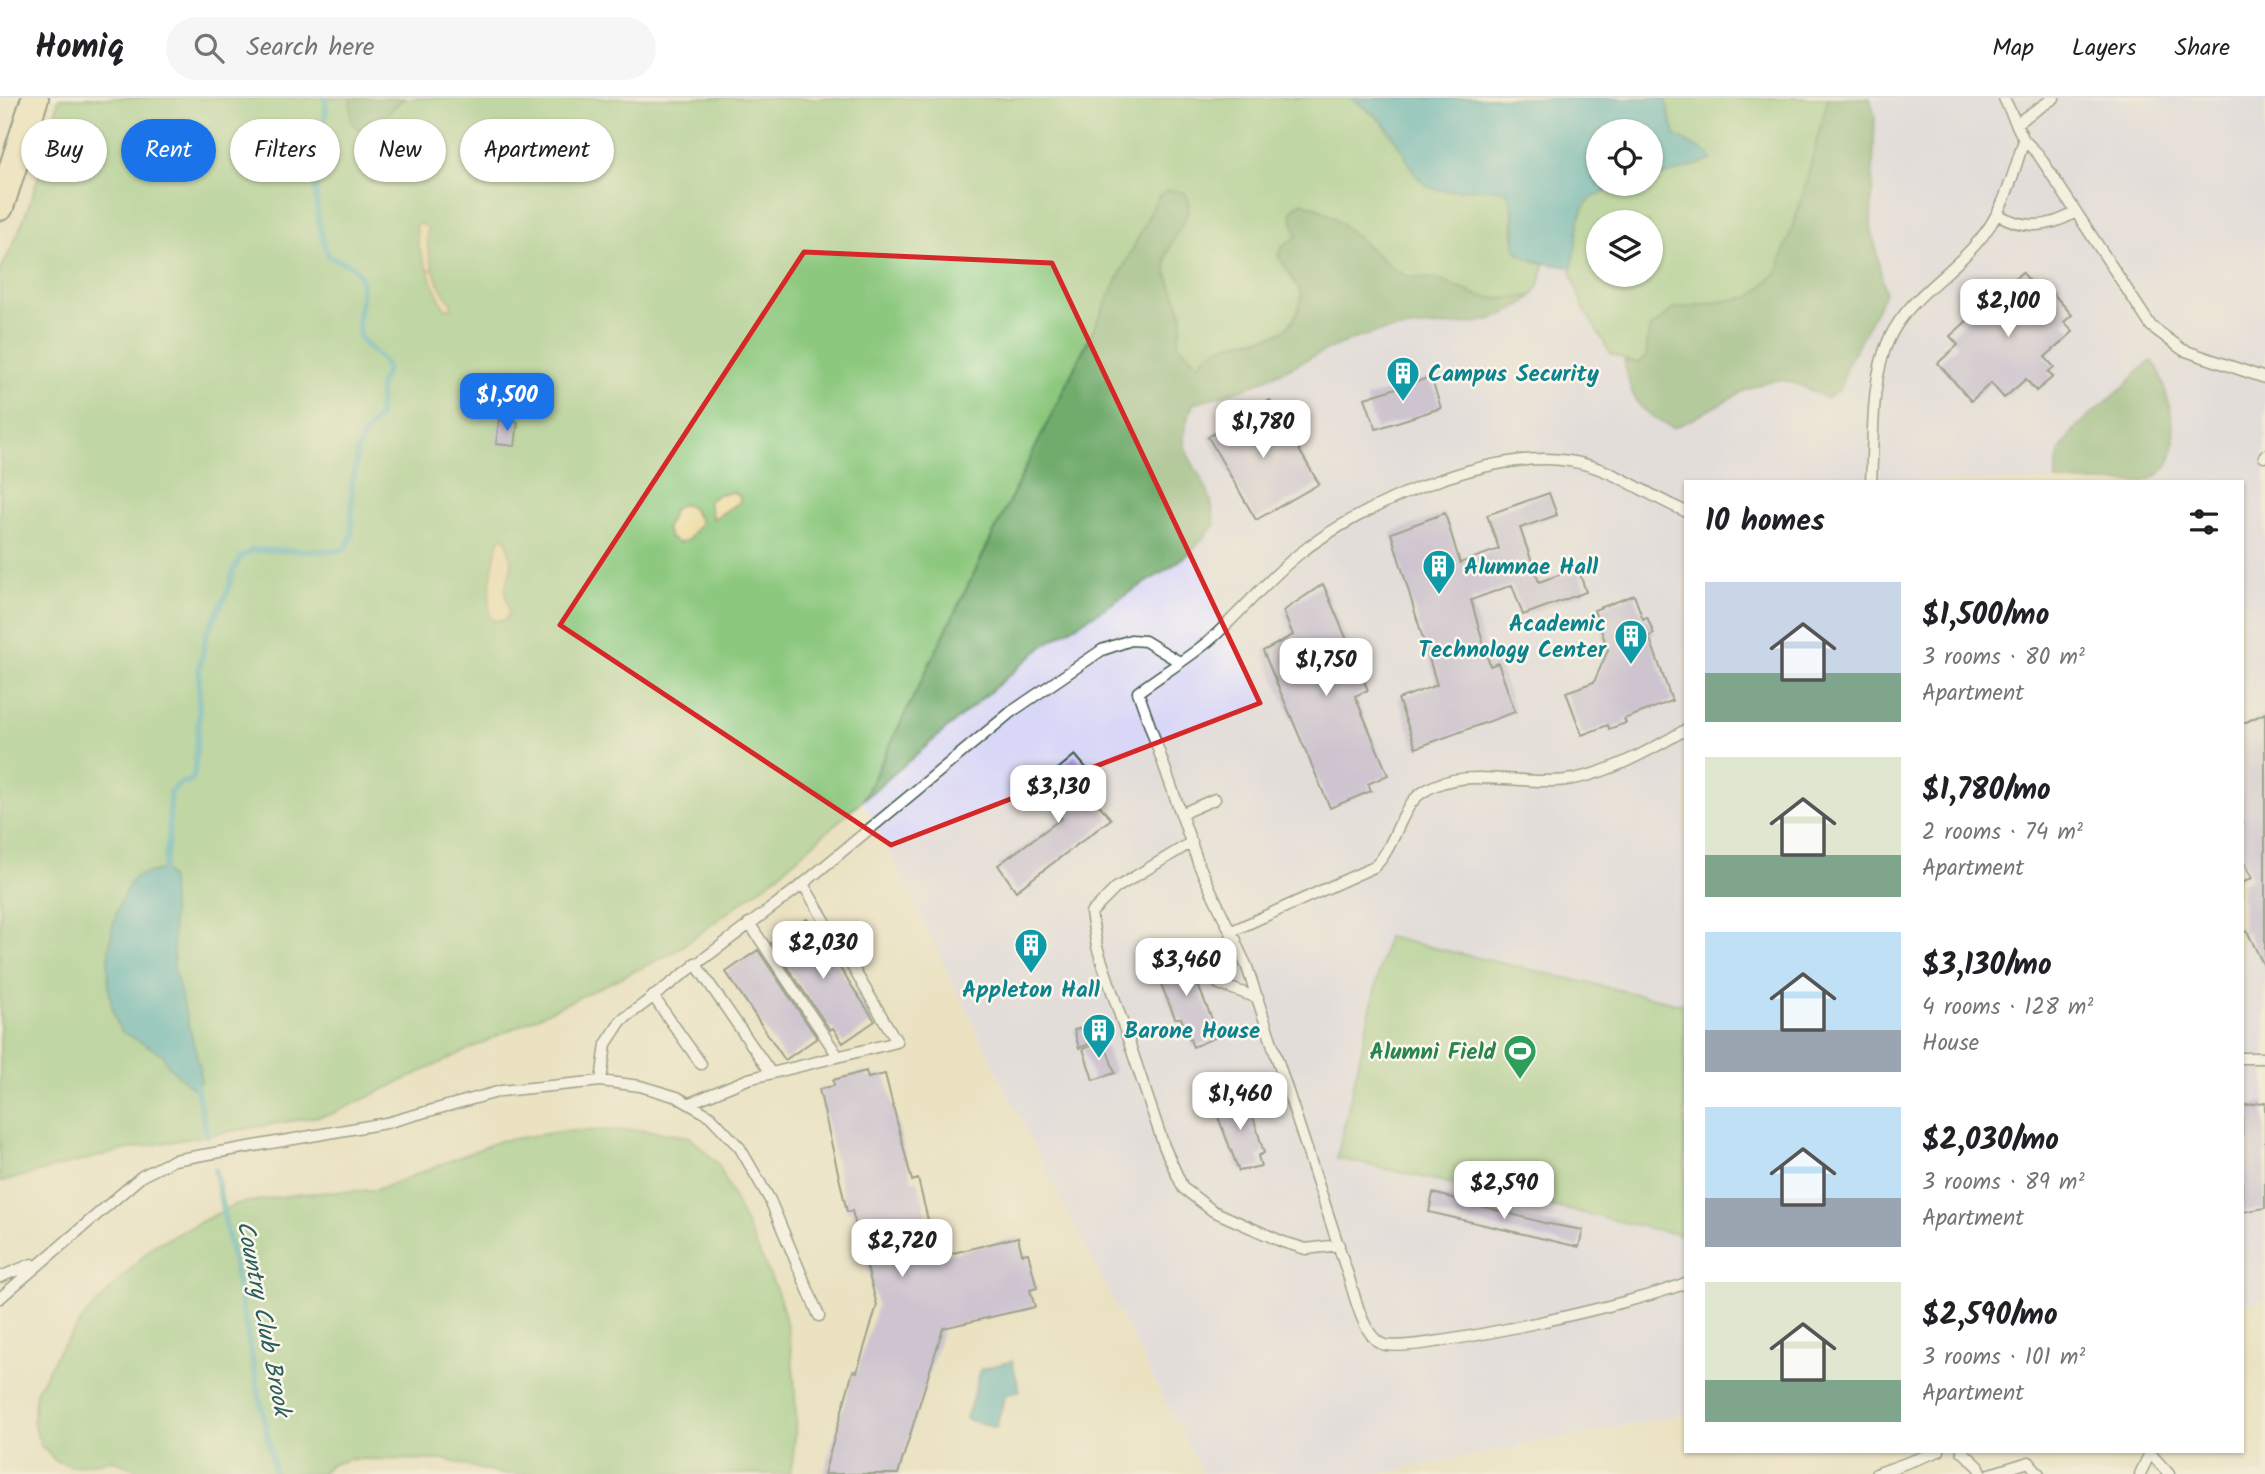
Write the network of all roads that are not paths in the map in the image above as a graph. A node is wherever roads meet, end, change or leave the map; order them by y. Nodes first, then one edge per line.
1 (35, 98) edge
2 (2004, 98) edge
3 (2054, 98) edge
4 (2018, 122) junction
5 (2024, 140) junction
6 (0, 207) edge
7 (2076, 212) junction
8 (1997, 214) junction
9 (2265, 378) edge
10 (1871, 480) edge
11 (1684, 510) edge
12 (1178, 661) junction
13 (1684, 731) edge
14 (1215, 799) dead end
15 (1183, 813) junction
16 (1192, 842) junction
17 (803, 884) junction
18 (749, 923) junction
19 (1234, 935) junction
20 (695, 963) junction
21 (653, 996) junction
22 (1258, 998) junction
23 (838, 1056) junction
24 (2244, 1058) edge
25 (2265, 1058) edge
26 (701, 1064) dead end
27 (771, 1073) junction
28 (601, 1081) junction
29 (690, 1103) junction
30 (1339, 1245) junction
31 (48, 1256) junction
32 (0, 1277) edge
33 (1684, 1283) edge
34 (0, 1298) edge
35 (819, 1316) dead end
36 (1934, 1453) edge
37 (1964, 1453) edge
38 (1876, 1474) edge
39 (1982, 1474) edge
40 (1990, 1474) edge
41 (2039, 1474) edge
42 (2140, 1474) edge
43 (2169, 1474) edge

1 - 6 main road
2 - 4 lane
3 - 4 lane
4 - 5 lane
5 - 7 lane
5 - 8 lane
7 - 8 lane
7 - 9 lane
8 - 10 lane
11 - 12 lane
12 - 15 lane
12 - 17 lane
13 - 19 lane
14 - 15 lane
15 - 16 lane
16 - 19 lane
16 - 30 lane
17 - 18 lane
17 - 23 lane
18 - 20 lane
18 - 23 lane
19 - 22 lane
19 - 22 lane
20 - 21 lane
20 - 27 lane
21 - 26 lane
21 - 28 lane
22 - 30 lane
23 - 27 lane
24 - 25 lane
27 - 29 lane
28 - 29 lane
28 - 31 lane
29 - 35 lane
30 - 33 lane
31 - 32 lane
31 - 34 lane
36 - 38 lane
37 - 39 lane
40 - 41 lane
42 - 43 lane

